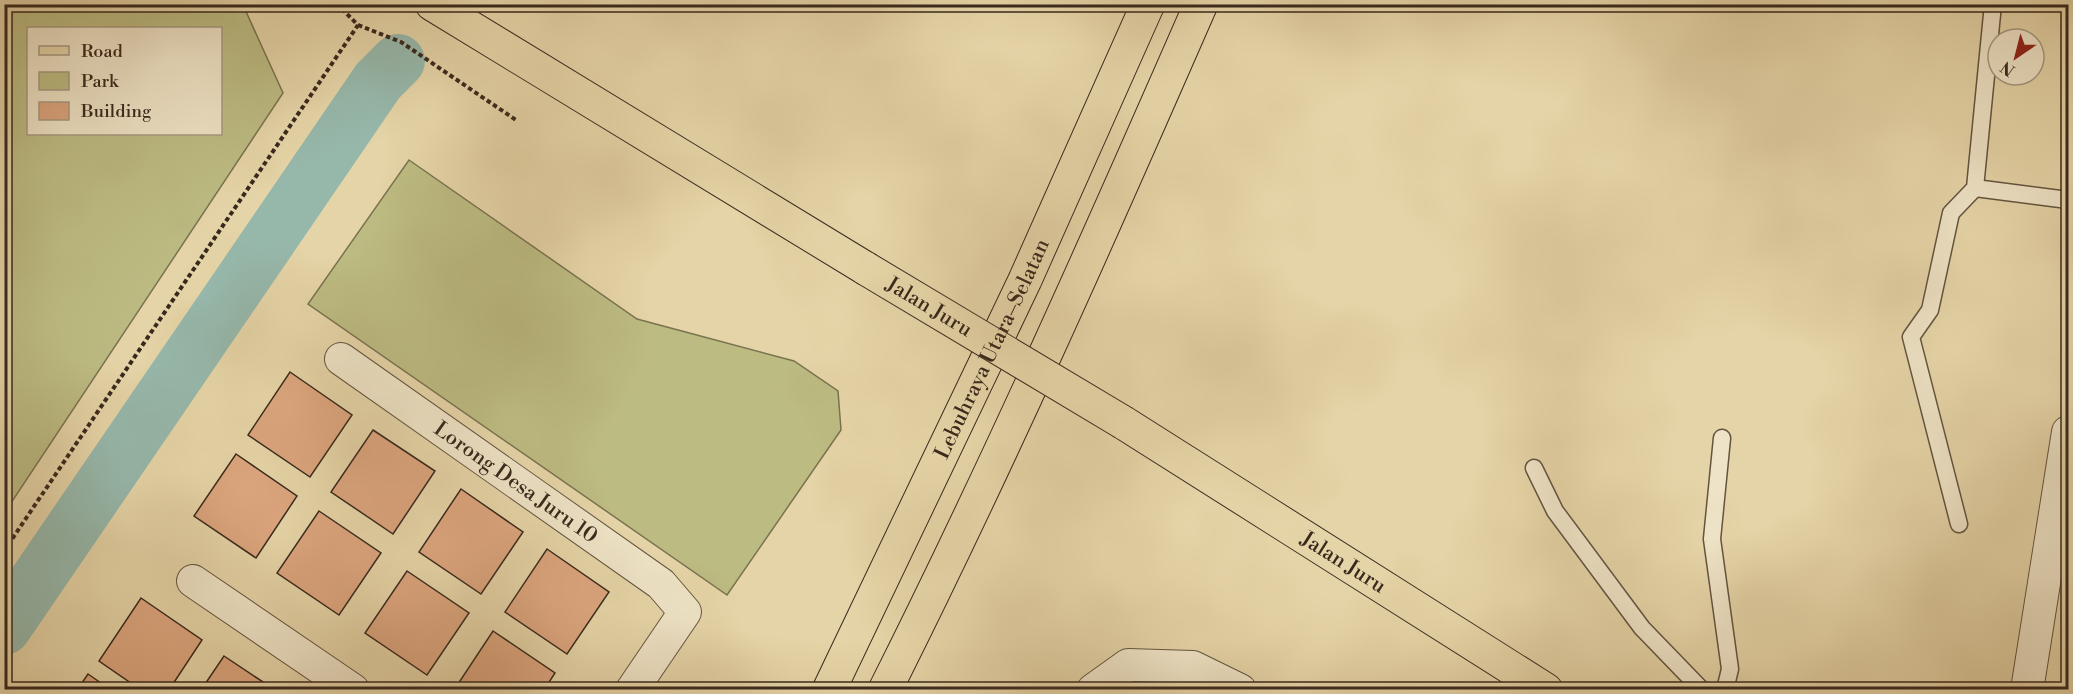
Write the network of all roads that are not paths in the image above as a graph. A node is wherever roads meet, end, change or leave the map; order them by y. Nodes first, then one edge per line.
1 (432, 4) edge
2 (1148, 4) edge
3 (1201, 4) edge
4 (1993, 4) edge
5 (1975, 188) junction
6 (2068, 200) edge
7 (341, 359) dead end
8 (2068, 432) edge
9 (1722, 438) dead end
10 (1534, 468) dead end
11 (1959, 524) dead end
12 (2060, 549) edge
13 (193, 581) dead end
14 (353, 690) edge
15 (632, 690) edge
16 (829, 690) edge
17 (885, 690) edge
18 (1093, 690) edge
19 (1240, 690) edge
20 (1546, 690) edge
21 (1702, 690) edge
22 (1725, 690) edge
23 (2027, 690) edge

1 - 20 main road, Jalan Juru, bridge
2 - 16 main road, Lebuhraya Utara–Selatan
3 - 17 main road
4 - 5 lane
5 - 6 lane
5 - 11 lane
7 - 15 street, Lorong Desa Juru 10
8 - 12 street
9 - 22 lane
10 - 21 lane
12 - 23 street
13 - 14 street
18 - 19 street

